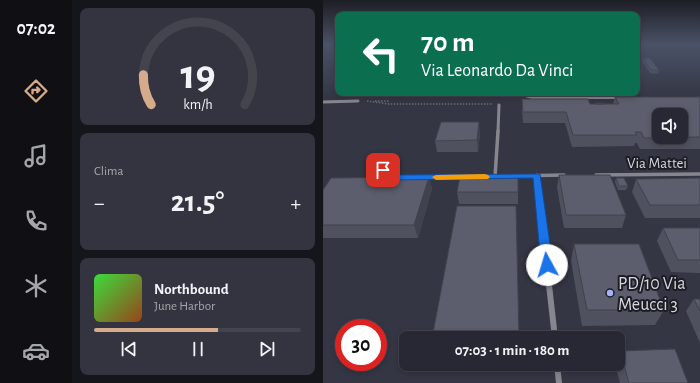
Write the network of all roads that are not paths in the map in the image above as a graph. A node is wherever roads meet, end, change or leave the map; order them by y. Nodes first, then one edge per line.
1 (525, 96) edge
2 (624, 96) edge
3 (358, 101) road end
4 (323, 102) edge
5 (499, 105) road end
6 (383, 170) dead end
7 (700, 174) edge
8 (568, 175) edge
9 (591, 175) edge
10 (502, 176) edge
11 (509, 176) edge
12 (537, 176) junction
13 (472, 177) edge
14 (487, 177) edge
15 (495, 177) junction
16 (401, 178) edge
17 (417, 178) edge
18 (554, 331) edge
19 (558, 371) edge
20 (559, 383) edge

1 - 2 lane
3 - 4 street
5 - 15 street
6 - 16 street
7 - 9 street, Via Mattei
8 - 12 street
10 - 15 street
11 - 12 street
12 - 18 street
13 - 17 street
14 - 15 street
19 - 20 street

